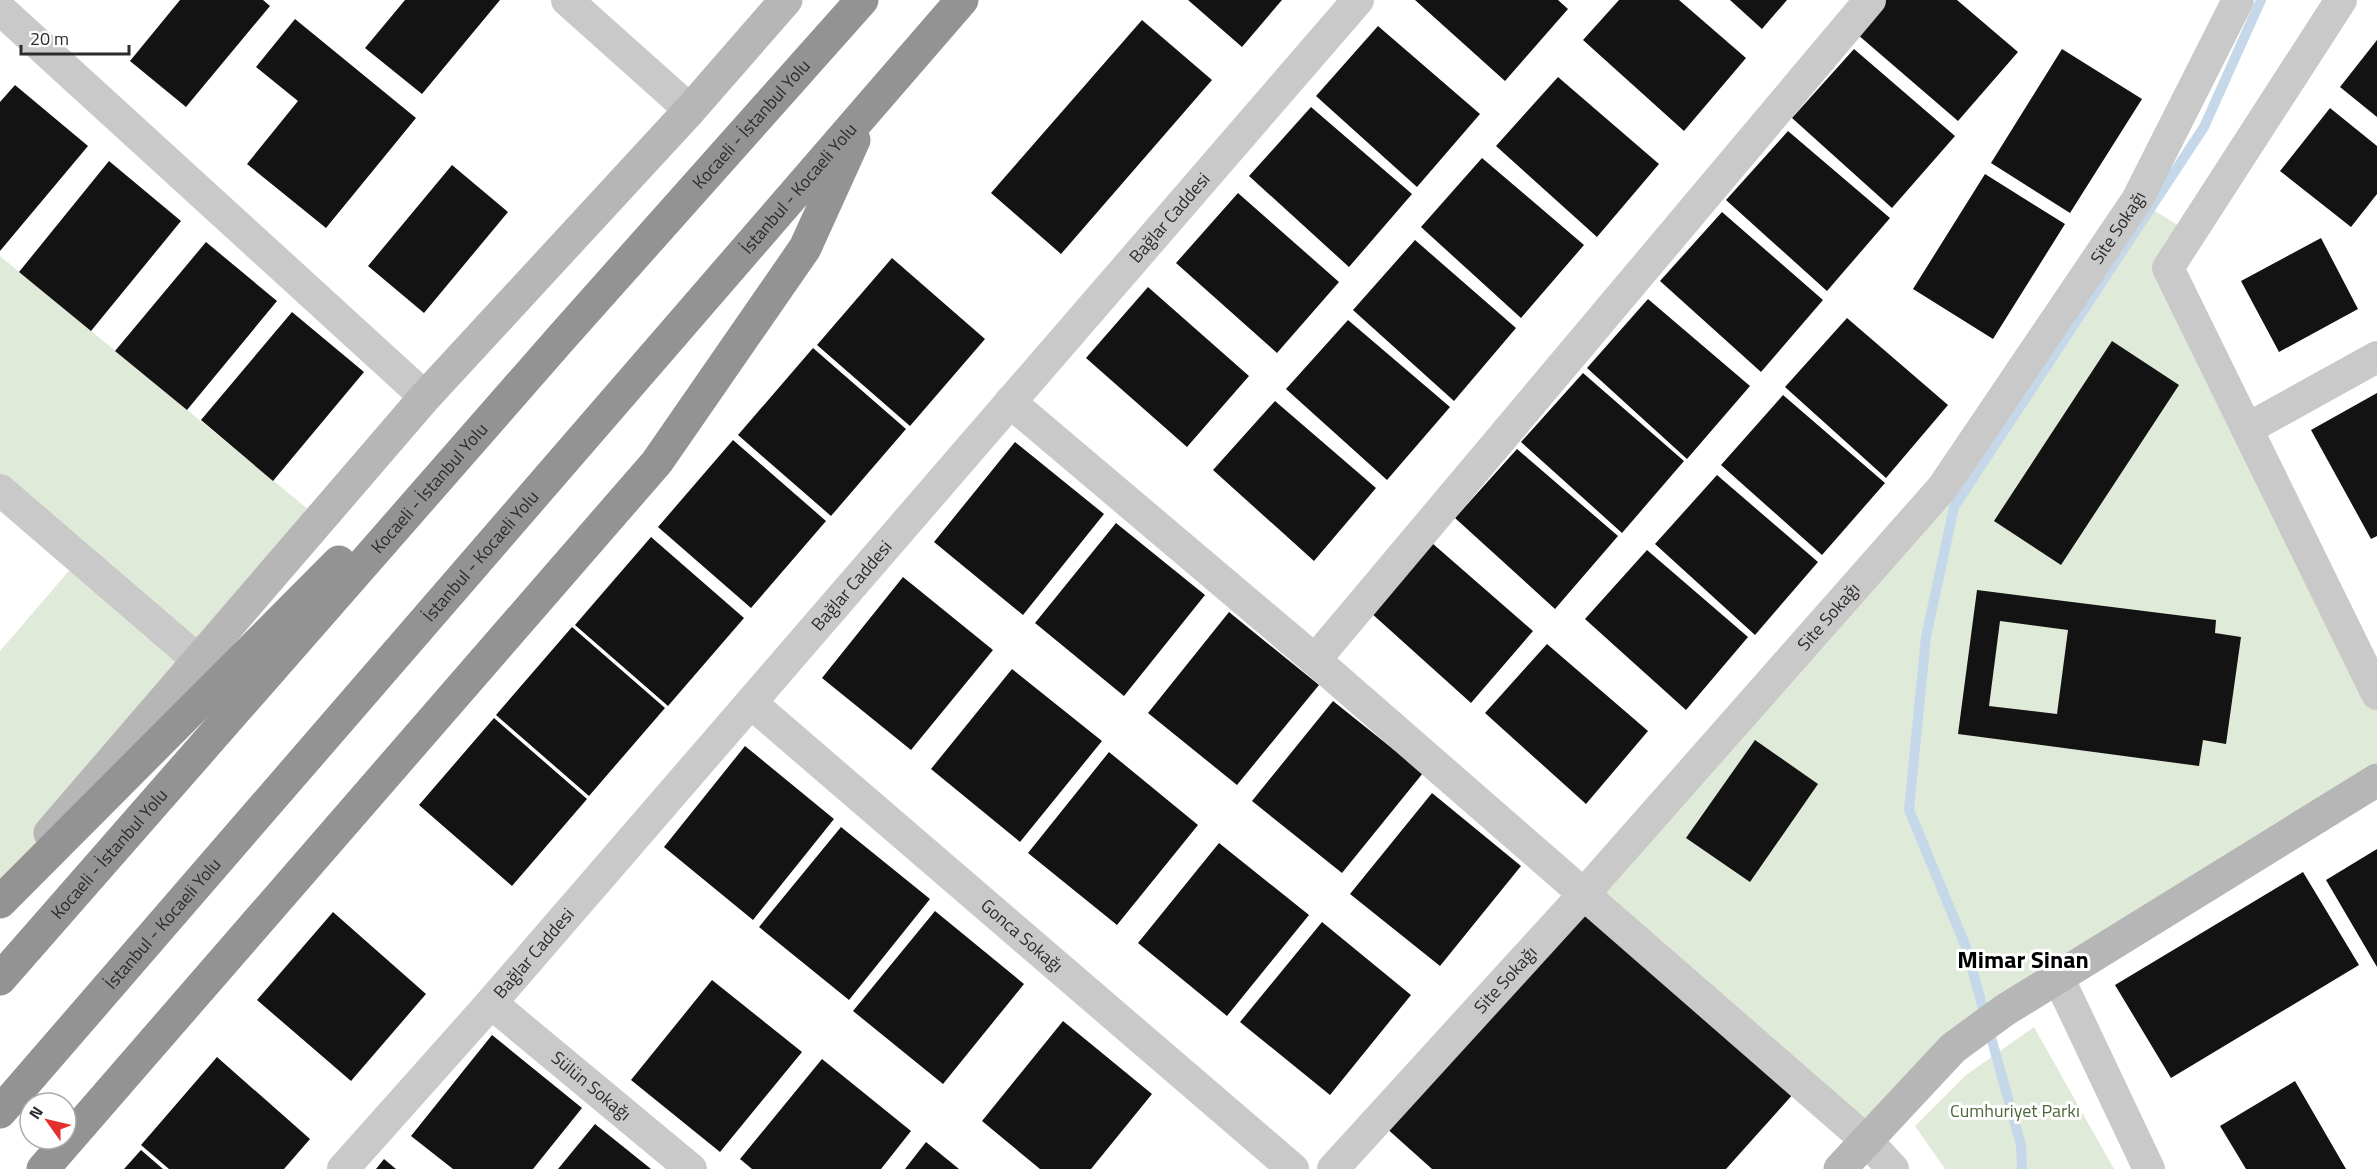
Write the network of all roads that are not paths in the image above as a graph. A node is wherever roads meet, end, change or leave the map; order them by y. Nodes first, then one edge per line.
1 (567, 0) edge
2 (786, 0) edge
3 (862, 0) edge
4 (962, 0) edge
5 (1358, 0) edge
6 (1870, 0) edge
7 (2238, 0) edge
8 (2341, 0) edge
9 (0, 9) edge
10 (870, 105) junction
11 (690, 110) junction
12 (562, 337) junction
13 (2377, 357) edge
14 (425, 397) junction
15 (1010, 402) junction
16 (2247, 429) junction
17 (0, 490) edge
18 (1315, 660) junction
19 (199, 661) junction
20 (2377, 694) edge
21 (751, 703) junction
22 (2377, 780) edge
23 (0, 891) edge
24 (1583, 895) junction
25 (0, 902) edge
26 (2058, 977) junction
27 (0, 980) edge
28 (491, 1003) junction
29 (0, 1112) edge
30 (1867, 1141) junction
31 (43, 1169) edge
32 (343, 1169) edge
33 (691, 1169) edge
34 (1293, 1169) edge
35 (1333, 1169) edge
36 (1840, 1169) edge
37 (1893, 1169) edge
38 (2149, 1169) edge

1 - 11 street
2 - 11 main road
3 - 12 highway, Kocaeli - İstanbul Yolu
4 - 10 highway, İstanbul - Kocaeli Yolu
5 - 15 street, Bağlar Caddesi
6 - 18 street
7 - 24 street, Site Sokağı
8 - 16 street
9 - 14 street
10 - 29 highway, İstanbul - Kocaeli Yolu
10 - 31 highway
11 - 14 main road
12 - 25 highway
12 - 27 highway, Kocaeli - İstanbul Yolu
13 - 16 street
14 - 19 main road
15 - 18 street
15 - 21 street, Bağlar Caddesi
16 - 20 street
17 - 19 street
18 - 24 street
19 - 23 main road
21 - 28 street, Bağlar Caddesi
21 - 34 street, Gonca Sokağı
22 - 26 main road
24 - 30 street
24 - 35 street, Site Sokağı
26 - 30 main road
26 - 38 street
28 - 32 street, Bağlar Caddesi
28 - 33 street, Sülün Sokağı
30 - 36 main road
30 - 37 street

